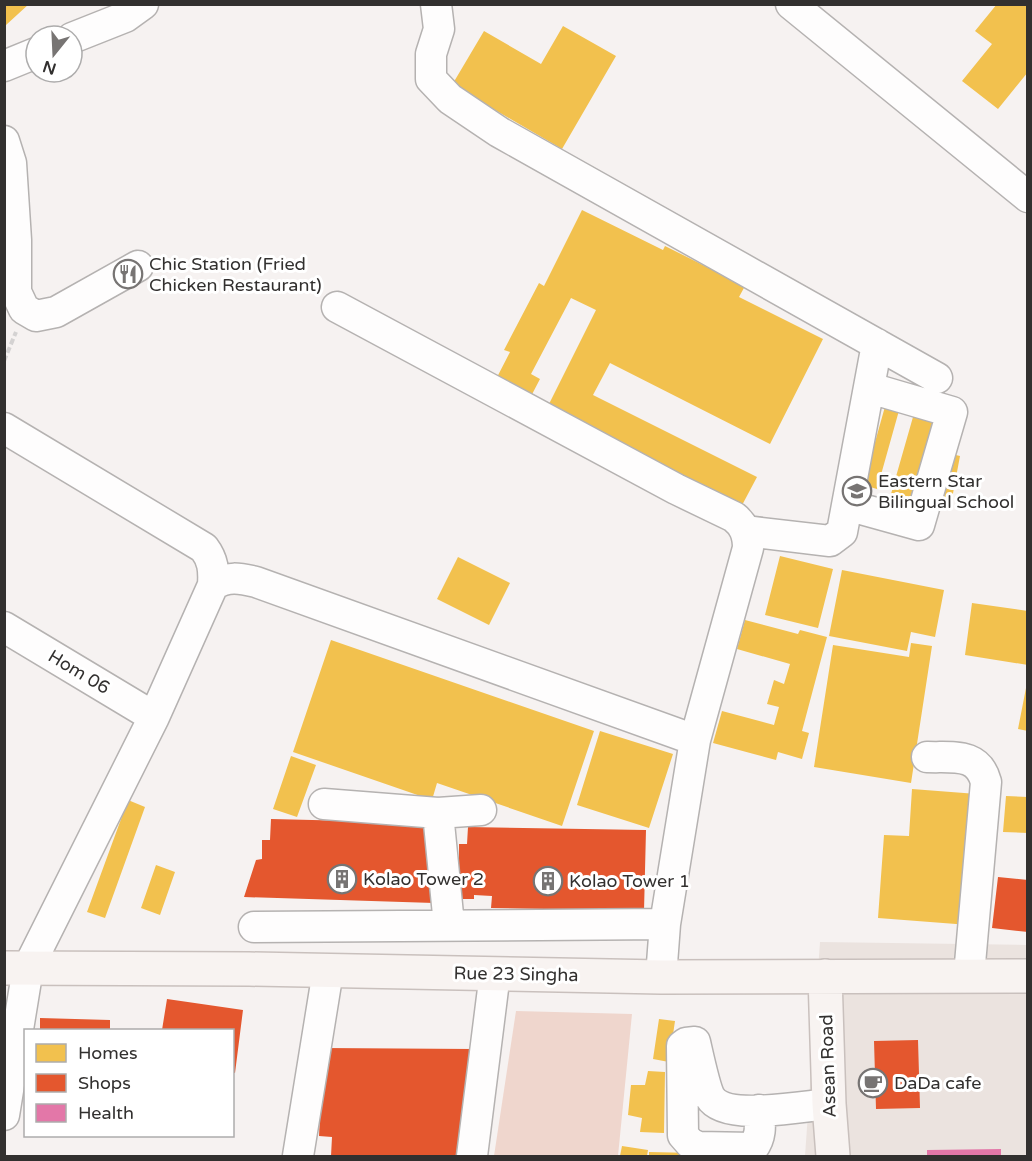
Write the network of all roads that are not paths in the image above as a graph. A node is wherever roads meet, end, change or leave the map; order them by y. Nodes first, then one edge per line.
1 (143, 4) edge
2 (436, 4) edge
3 (791, 4) edge
4 (84, 33) edge
5 (24, 58) edge
6 (4, 66) edge
7 (4, 141) edge
8 (1028, 197) edge
9 (138, 266) dead end
10 (337, 307) dead end
11 (877, 344) junction
12 (937, 378) dead end
13 (870, 388) junction
14 (4, 428) edge
15 (847, 505) junction
16 (745, 531) junction
17 (213, 585) junction
18 (4, 627) edge
19 (154, 717) junction
20 (696, 740) junction
21 (927, 757) dead end
22 (324, 804) dead end
23 (481, 810) dead end
24 (438, 813) junction
25 (665, 924) junction
26 (449, 925) junction
27 (254, 927) dead end
28 (16, 968) edge
29 (328, 971) junction
30 (495, 973) junction
31 (825, 975) junction
32 (969, 975) junction
33 (1028, 976) edge
34 (661, 977) junction
35 (829, 1104) junction
36 (759, 1110) dead end
37 (4, 1116) edge
38 (298, 1156) edge
39 (472, 1156) edge
40 (833, 1156) edge

1 - 4 street
2 - 11 street
3 - 8 street
5 - 6 street
7 - 9 street
10 - 16 street
11 - 12 street
11 - 13 street
13 - 15 street
13 - 15 street
14 - 17 street
15 - 16 street
16 - 20 street
17 - 19 street
17 - 20 street
18 - 19 street, Hom 06
19 - 28 street
20 - 25 street
21 - 32 street
22 - 24 street
23 - 24 street
24 - 26 street
25 - 26 street
25 - 34 street
26 - 27 street
28 - 29 main road, Rue 23 Singha
28 - 37 street
29 - 30 main road, Rue 23 Singha
29 - 38 street
30 - 34 main road, Rue 23 Singha
30 - 39 street
31 - 32 main road, Rue 23 Singha
31 - 34 main road, Rue 23 Singha
31 - 35 main road, Asean Road
32 - 33 main road, Rue 23 Singha
35 - 36 street
35 - 40 main road, Asean Road

